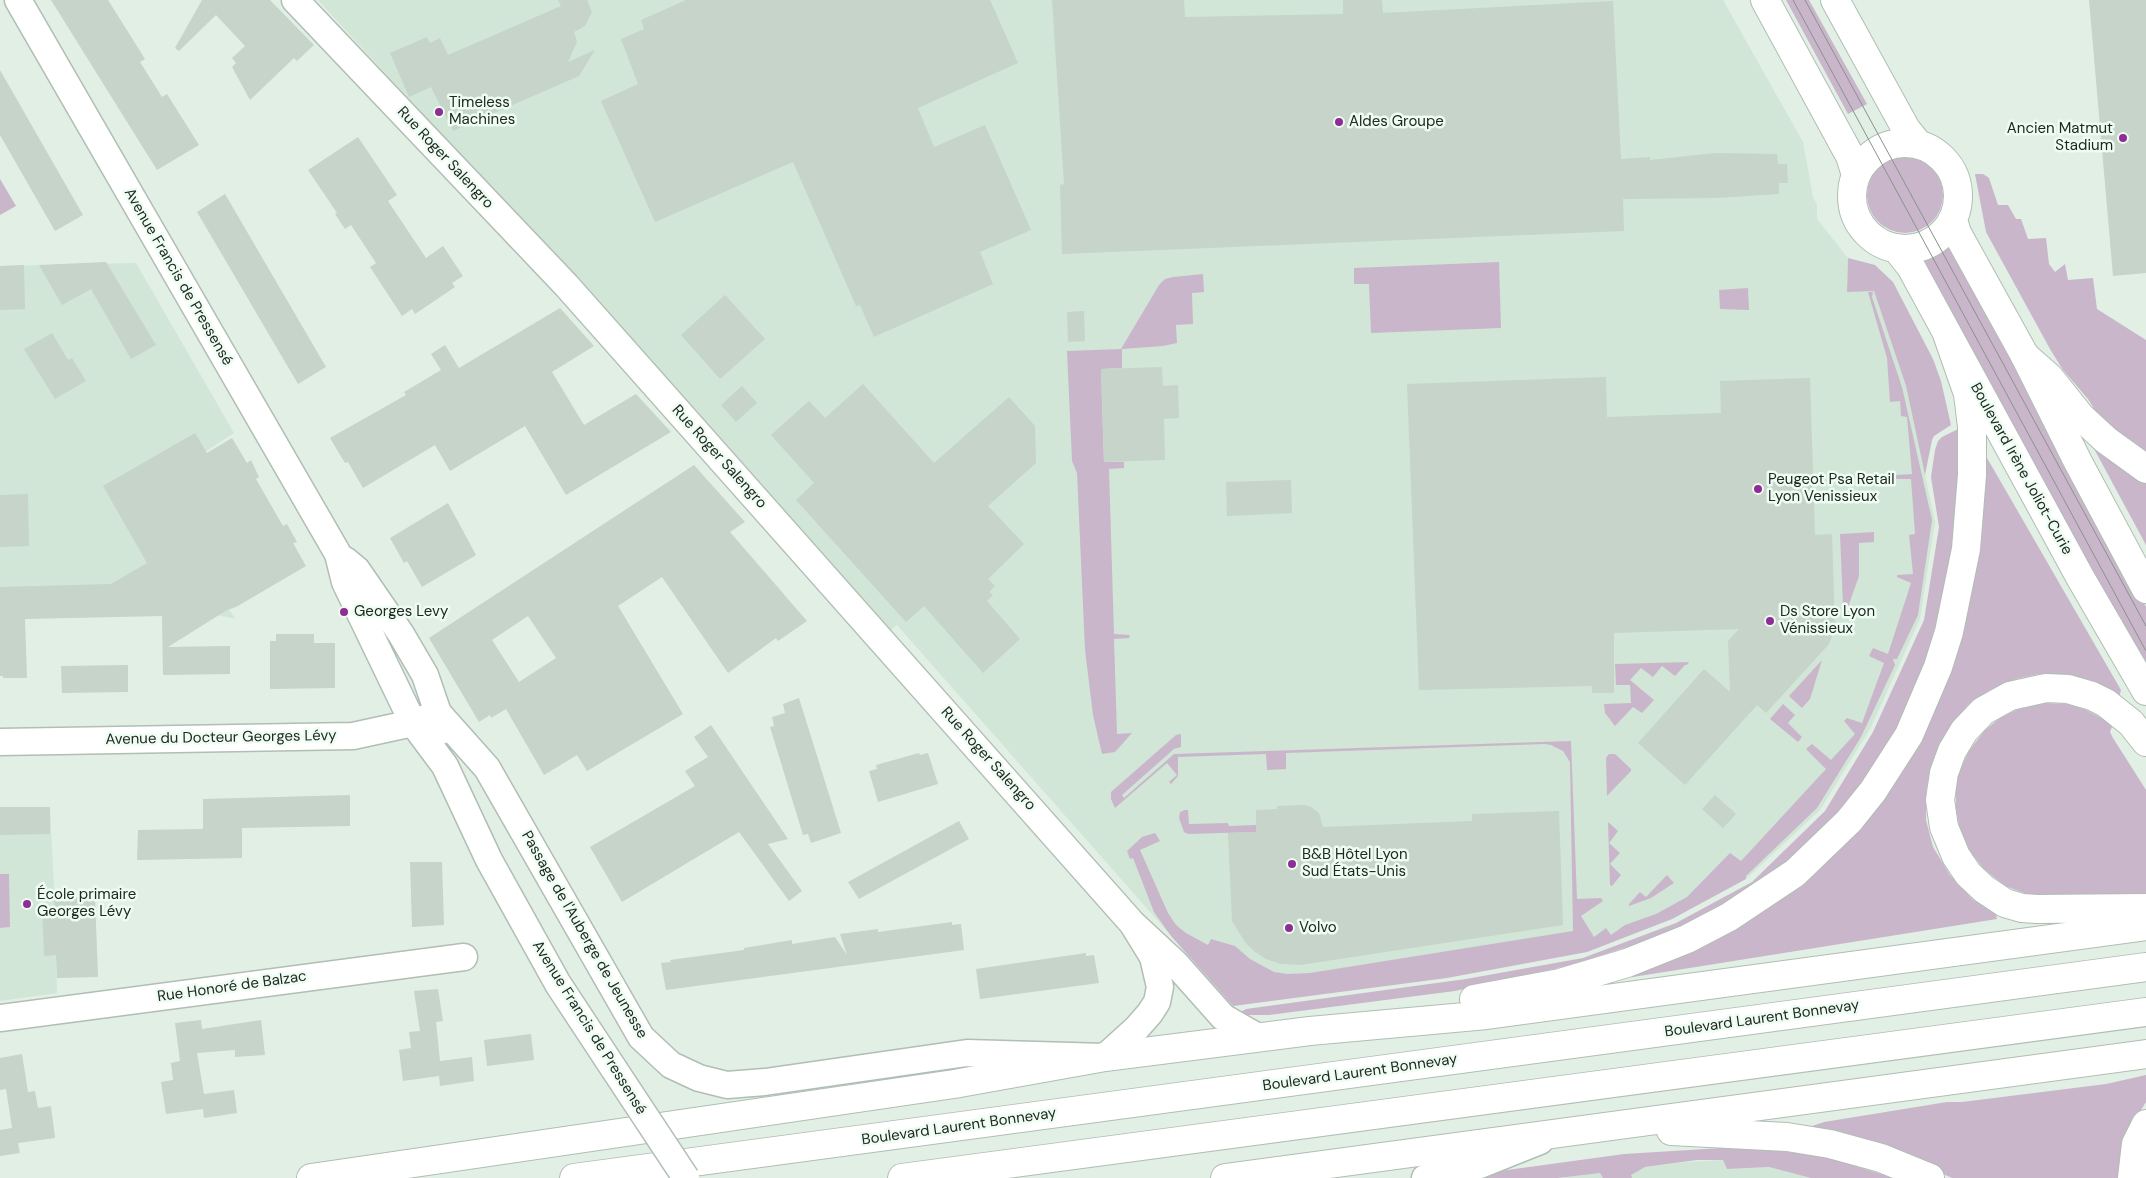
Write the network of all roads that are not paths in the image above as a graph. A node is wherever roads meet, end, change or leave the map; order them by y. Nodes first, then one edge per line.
1 (18, 0) edge
2 (295, 0) edge
3 (1765, 0) edge
4 (1835, 0) edge
5 (1919, 145) junction
6 (1856, 175) junction
7 (1953, 220) junction
8 (1896, 248) junction
9 (1947, 334) junction
10 (2025, 356) junction
11 (2146, 469) edge
12 (338, 554) junction
13 (2146, 589) edge
14 (2146, 691) edge
15 (438, 713) junction
16 (413, 723) junction
17 (0, 742) edge
18 (2146, 742) edge
19 (445, 766) junction
20 (2146, 908) edge
21 (1132, 922) junction
22 (2146, 926) edge
23 (464, 956) dead end
24 (2146, 967) edge
25 (2146, 1012) edge
26 (0, 1018) edge
27 (1338, 1028) junction
28 (1258, 1037) junction
29 (2146, 1054) edge
30 (1105, 1057) junction
31 (2146, 1124) edge
32 (1606, 1127) junction
33 (1557, 1134) junction
34 (311, 1178) edge
35 (574, 1178) edge
36 (686, 1178) edge
37 (902, 1178) edge
38 (1225, 1178) edge
39 (1425, 1178) edge
40 (1930, 1178) edge
41 (2132, 1178) edge

1 - 12 street, Avenue Francis de Pressensé
2 - 21 street, Rue Roger Salengro
3 - 6 main road
4 - 5 main road
5 - 6 main road
5 - 7 main road
6 - 8 main road
7 - 8 main road
7 - 10 main road
8 - 9 main road, Boulevard Irène Joliot-Curie
9 - 14 main road, Boulevard Irène Joliot-Curie
9 - 27 main road
10 - 11 main road
10 - 13 main road
12 - 15 street, Avenue Francis de Pressensé
12 - 16 street, Avenue Francis de Pressensé
15 - 16 street, Avenue du Docteur Georges Lévy
15 - 19 street, Avenue Francis de Pressensé
15 - 30 street, Passage de l'Auberge de Jeunesse
16 - 17 street, Avenue du Docteur Georges Lévy
16 - 19 street, Avenue Francis de Pressensé
18 - 20 main road
19 - 36 street, Avenue Francis de Pressensé, bridge
21 - 28 street, Rue Roger Salengro
21 - 30 street, Rue Roger Salengro
22 - 27 main road
23 - 26 street, Rue Honoré de Balzac
24 - 35 main road, Boulevard Laurent Bonnevay
25 - 37 main road
27 - 28 main road
28 - 30 main road
29 - 32 main road
30 - 34 main road
31 - 41 main road
32 - 33 main road
32 - 40 main road
33 - 38 main road
33 - 39 street

